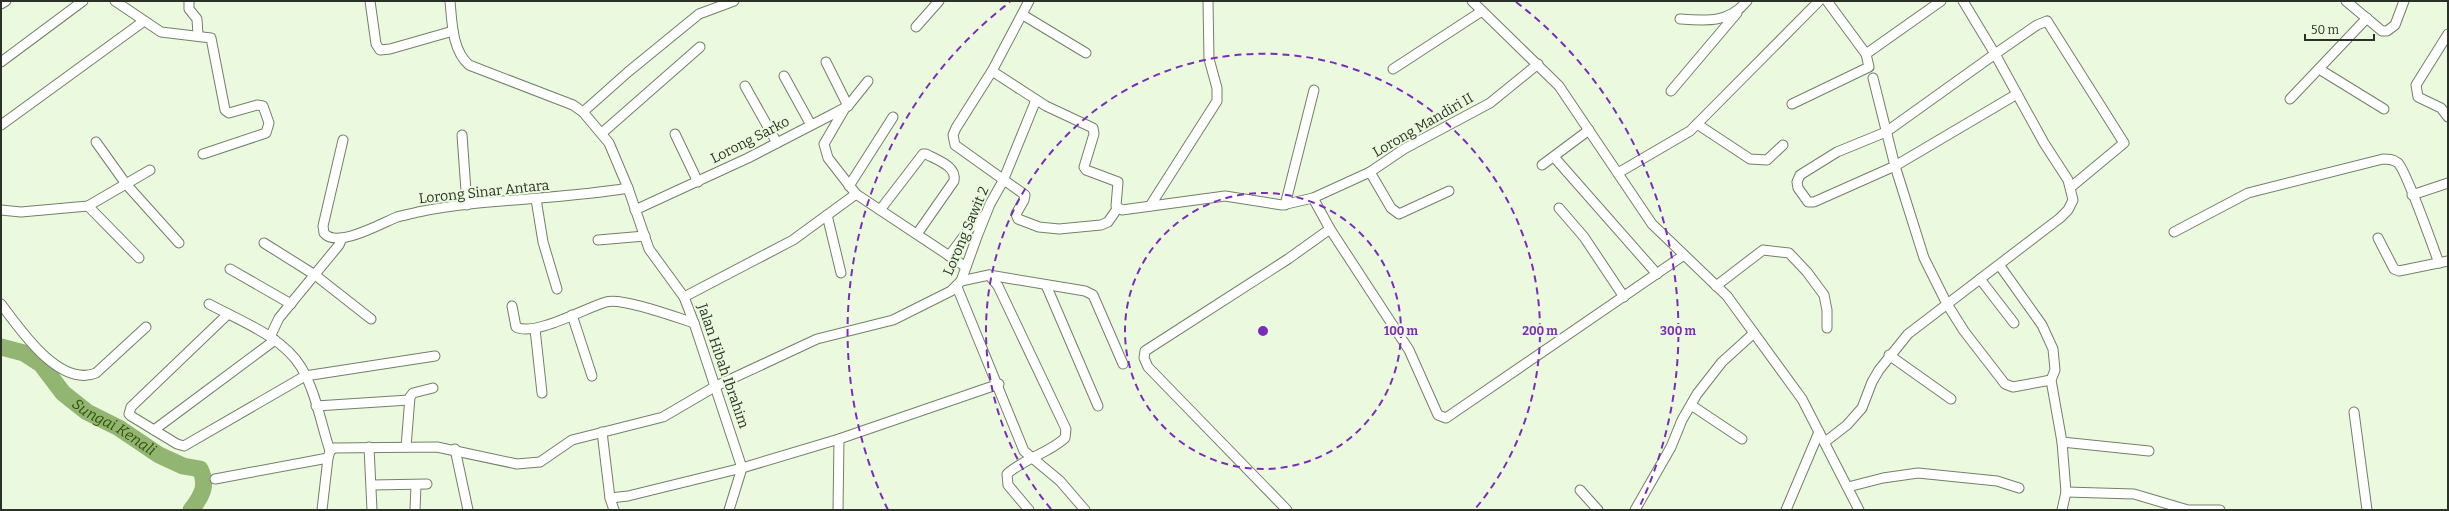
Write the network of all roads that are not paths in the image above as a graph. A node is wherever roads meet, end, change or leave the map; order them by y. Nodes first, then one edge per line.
1 (6, 1) edge
2 (83, 1) edge
3 (115, 1) edge
4 (189, 1) edge
5 (370, 1) edge
6 (450, 1) edge
7 (734, 1) edge
8 (939, 1) edge
9 (1029, 1) edge
10 (1208, 1) edge
11 (1472, 1) edge
12 (1747, 1) edge
13 (1819, 1) edge
14 (1827, 1) edge
15 (1941, 1) edge
16 (1963, 1) edge
17 (2346, 1) edge
18 (2404, 1) edge
19 (1, 4) edge
20 (1482, 11) junction
21 (1737, 13) junction
22 (1023, 15) junction
23 (2367, 18) junction
24 (1680, 19) dead end
25 (144, 21) junction
26 (916, 27) dead end
27 (453, 31) junction
28 (2448, 34) edge
29 (198, 35) junction
30 (700, 47) dead end
31 (1086, 53) dead end
32 (1866, 54) junction
33 (1996, 54) junction
34 (1, 62) edge
35 (826, 62) dead end
36 (1538, 64) junction
37 (1393, 69) dead end
38 (2319, 69) junction
39 (992, 71) junction
40 (784, 76) dead end
41 (1873, 78) dead end
42 (868, 81) dead end
43 (745, 86) dead end
44 (1314, 90) dead end
45 (1671, 91) dead end
46 (2017, 94) junction
47 (2290, 99) dead end
48 (1036, 100) junction
49 (1792, 104) dead end
50 (846, 107) junction
51 (2384, 109) dead end
52 (584, 112) junction
53 (893, 117) dead end
54 (2448, 117) edge
55 (1697, 124) junction
56 (1, 125) edge
57 (811, 125) junction
58 (1589, 130) junction
59 (1886, 132) junction
60 (602, 133) junction
61 (675, 134) dead end
62 (462, 135) dead end
63 (343, 140) dead end
64 (96, 142) dead end
65 (777, 143) junction
66 (1783, 145) dead end
67 (203, 154) dead end
68 (1554, 157) junction
69 (1542, 165) dead end
70 (1895, 166) junction
71 (150, 170) dead end
72 (1370, 172) junction
73 (1618, 173) junction
74 (1003, 181) junction
75 (698, 182) junction
76 (126, 184) junction
77 (2448, 184) edge
78 (849, 186) junction
79 (2071, 187) junction
80 (628, 188) junction
81 (1449, 191) dead end
82 (856, 194) junction
83 (2412, 195) junction
84 (1313, 198) junction
85 (536, 199) junction
86 (467, 205) junction
87 (1285, 205) junction
88 (88, 206) junction
89 (1150, 206) junction
90 (1559, 208) dead end
91 (1117, 209) junction
92 (1, 210) edge
93 (635, 210) junction
94 (880, 210) junction
95 (827, 215) junction
96 (986, 215) junction
97 (1330, 229) junction
98 (2174, 232) dead end
99 (917, 234) junction
100 (645, 236) junction
101 (342, 238) junction
102 (2378, 238) dead end
103 (598, 240) dead end
104 (179, 243) dead end
105 (264, 243) dead end
106 (1684, 255) junction
107 (949, 256) junction
108 (139, 258) dead end
109 (2444, 262) edge
110 (2000, 266) junction
111 (966, 268) junction
112 (230, 269) dead end
113 (841, 273) dead end
114 (1657, 274) junction
115 (315, 275) junction
116 (989, 275) junction
117 (1980, 279) junction
118 (959, 284) junction
119 (1046, 285) junction
120 (1716, 286) junction
121 (558, 289) dead end
122 (684, 297) junction
123 (1624, 297) junction
124 (1, 304) edge
125 (209, 304) dead end
126 (291, 304) junction
127 (1947, 304) junction
128 (512, 306) dead end
129 (228, 314) junction
130 (572, 315) junction
131 (371, 319) dead end
132 (694, 322) junction
133 (2014, 323) dead end
134 (146, 327) dead end
135 (1827, 328) dead end
136 (535, 329) junction
137 (1754, 333) junction
138 (272, 338) junction
139 (1889, 355) junction
140 (435, 356) dead end
141 (1123, 364) dead end
142 (305, 376) junction
143 (592, 376) dead end
144 (2051, 380) junction
145 (999, 384) junction
146 (716, 386) junction
147 (433, 388) dead end
148 (542, 393) dead end
149 (1951, 399) dead end
150 (409, 400) junction
151 (1691, 404) junction
152 (316, 406) junction
153 (1098, 406) dead end
154 (2354, 412) dead end
155 (154, 430) junction
156 (602, 432) junction
157 (1819, 432) junction
158 (839, 439) junction
159 (1742, 439) dead end
160 (1825, 442) junction
161 (2062, 442) junction
162 (369, 447) junction
163 (406, 447) junction
164 (455, 450) junction
165 (2149, 451) dead end
166 (329, 455) junction
167 (1030, 457) junction
168 (742, 468) junction
169 (215, 479) dead end
170 (427, 484) dead end
171 (372, 485) junction
172 (416, 485) junction
173 (1848, 487) junction
174 (2019, 488) dead end
175 (1580, 490) dead end
176 (2066, 492) junction
177 (610, 498) junction
178 (322, 510) edge
179 (372, 510) edge
180 (415, 510) edge
181 (468, 510) edge
182 (614, 510) edge
183 (729, 510) edge
184 (838, 510) edge
185 (1029, 510) edge
186 (1085, 510) edge
187 (1287, 510) edge
188 (1598, 510) edge
189 (1635, 510) edge
190 (1786, 510) edge
191 (1859, 510) edge
192 (2062, 510) edge
193 (2220, 510) edge
194 (2367, 510) edge

1 - 19 street
2 - 34 street
3 - 25 street
4 - 29 street
5 - 27 street
6 - 27 street, Jalan Hibah Ibrahim
7 - 52 street
8 - 26 street
9 - 22 street
10 - 89 street
11 - 20 street
12 - 21 street
13 - 55 street
14 - 32 street
15 - 32 street
16 - 33 street
17 - 23 street
18 - 23 street
20 - 36 street
20 - 37 street
21 - 24 street
21 - 45 street
22 - 31 street
22 - 39 street
23 - 38 street
25 - 29 street
25 - 56 street
27 - 52 street, Jalan Hibah Ibrahim
28 - 54 street
29 - 67 street
30 - 60 street
32 - 49 street
33 - 46 street
33 - 59 street
33 - 79 street
35 - 50 street
36 - 58 street
36 - 72 street, Lorong Mandiri II
38 - 47 street
38 - 51 street
39 - 48 street
39 - 74 street
40 - 57 street
41 - 59 street
42 - 50 street, Lorong Sarko
43 - 65 street
44 - 87 street
46 - 70 street
46 - 79 street
48 - 74 street, Lorong Sawit 2
48 - 91 street
50 - 57 street, Lorong Sarko
50 - 78 street
52 - 60 street, Jalan Hibah Ibrahim
53 - 78 street
55 - 66 street
55 - 73 street
57 - 65 street, Lorong Sarko
58 - 68 street
58 - 73 street
59 - 70 street
59 - 70 street
60 - 80 street, Jalan Hibah Ibrahim
61 - 75 street
62 - 86 street
63 - 101 street
64 - 76 street
65 - 75 street, Lorong Sarko
68 - 69 street
68 - 114 street
70 - 127 street
71 - 76 street
72 - 81 street
72 - 84 street, Lorong Mandiri II
73 - 106 street
74 - 91 street
74 - 96 street, Lorong Sawit 2
75 - 93 street, Lorong Sarko
76 - 88 street
76 - 104 street
77 - 83 street
78 - 82 street
79 - 110 street
80 - 85 street, Lorong Sinar Antara
80 - 93 street, Jalan Hibah Ibrahim
82 - 94 street
82 - 95 street
83 - 98 street
83 - 109 street
84 - 87 street, Lorong Mandiri II
84 - 97 street
85 - 86 street, Lorong Sinar Antara
85 - 121 street
86 - 101 street, Lorong Sinar Antara
87 - 89 street
88 - 92 street
88 - 108 street
89 - 91 street
90 - 123 street
93 - 100 street, Jalan Hibah Ibrahim
94 - 99 street
94 - 99 street
95 - 113 street
95 - 122 street
96 - 107 street
96 - 111 street, Lorong Sawit 2
97 - 123 street
97 - 187 street
99 - 107 street
100 - 103 street
100 - 122 street, Jalan Hibah Ibrahim
101 - 115 street
102 - 109 street
105 - 115 street
106 - 114 street
106 - 120 street
107 - 111 street
110 - 117 street
110 - 144 street
111 - 118 street, Lorong Sawit 2
112 - 126 street
114 - 123 street
115 - 126 street
115 - 131 street
116 - 118 street
116 - 119 street
116 - 167 street
117 - 127 street
117 - 133 street
118 - 145 street
118 - 146 street, Lorong Sawit 2
119 - 141 street
119 - 153 street
120 - 135 street
120 - 137 street
122 - 132 street, Jalan Hibah Ibrahim
124 - 134 street
125 - 129 street
126 - 138 street
127 - 139 street
127 - 144 street
128 - 136 street
129 - 138 street
129 - 155 street
130 - 132 street
130 - 136 street
130 - 143 street
132 - 146 street, Jalan Hibah Ibrahim
136 - 148 street
137 - 151 street
137 - 157 street
138 - 142 street
138 - 155 street
139 - 149 street
139 - 160 street
140 - 142 street
142 - 152 street
142 - 155 street
144 - 161 street
145 - 158 street
145 - 167 street
146 - 156 street, Lorong Sawit 2
146 - 168 street, Jalan Hibah Ibrahim
147 - 150 street
150 - 152 street
150 - 163 street
151 - 159 street
151 - 189 street
152 - 166 street
154 - 194 street
156 - 164 street, Lorong Sawit 2
156 - 177 street
157 - 160 street
157 - 190 street
158 - 168 street
158 - 184 street
160 - 173 street
161 - 165 street
161 - 176 street
162 - 163 street, Lorong Sawit 2
162 - 166 street, Lorong Sawit 2
162 - 171 street
163 - 164 street, Lorong Sawit 2
164 - 181 street
166 - 169 street, Lorong Sawit 2
166 - 178 street
167 - 185 street
167 - 186 street
168 - 177 street
168 - 183 street
170 - 172 street
171 - 172 street
171 - 179 street
172 - 180 street
173 - 174 street
173 - 191 street
175 - 188 street
176 - 192 street
176 - 193 street
177 - 182 street

